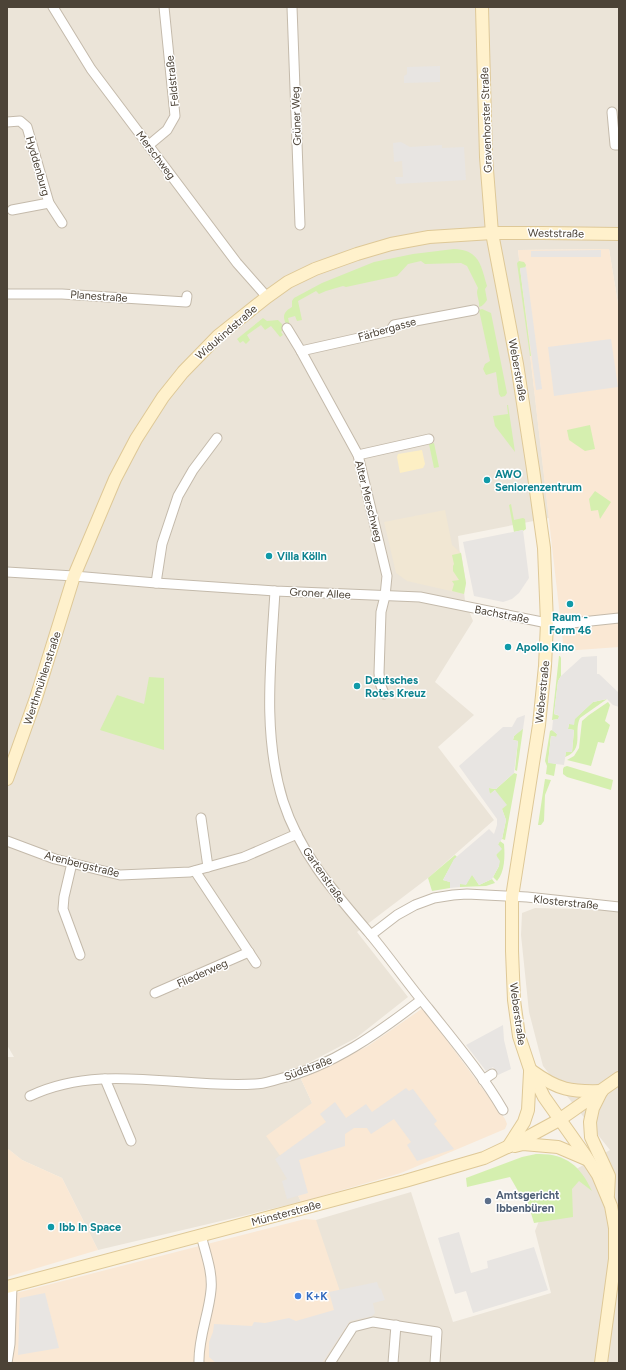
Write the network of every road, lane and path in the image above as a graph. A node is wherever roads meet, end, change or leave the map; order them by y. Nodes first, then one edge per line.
1 (53, 7) edge
2 (164, 7) edge
3 (292, 7) edge
4 (482, 7) edge
5 (612, 112) dead end
6 (7, 122) edge
7 (149, 145) junction
8 (619, 145) edge
9 (49, 203) junction
10 (12, 210) dead end
11 (62, 222) dead end
12 (300, 226) dead end
13 (492, 233) junction
14 (619, 234) edge
15 (7, 294) edge
16 (187, 296) dead end
17 (266, 297) junction
18 (474, 310) dead end
19 (287, 328) dead end
20 (301, 350) junction
21 (217, 438) dead end
22 (429, 439) dead end
23 (358, 455) junction
24 (7, 567) edge
25 (7, 572) edge
26 (17, 573) junction
27 (74, 576) junction
28 (156, 584) junction
29 (275, 591) junction
30 (385, 596) junction
31 (619, 618) edge
32 (547, 623) junction
33 (384, 694) dead end
34 (7, 779) edge
35 (201, 818) dead end
36 (297, 834) junction
37 (7, 841) edge
38 (72, 863) junction
39 (208, 867) junction
40 (195, 871) junction
41 (512, 897) junction
42 (619, 907) edge
43 (371, 936) junction
44 (249, 952) junction
45 (80, 955) dead end
46 (256, 963) dead end
47 (155, 994) dead end
48 (422, 1000) junction
49 (530, 1069) junction
50 (492, 1074) dead end
51 (619, 1078) edge
52 (105, 1079) junction
53 (483, 1080) junction
54 (602, 1091) junction
55 (30, 1096) dead end
56 (503, 1110) dead end
57 (559, 1120) junction
58 (131, 1140) dead end
59 (507, 1148) junction
60 (587, 1159) junction
61 (608, 1196) junction
62 (201, 1235) junction
63 (616, 1283) edge
64 (10, 1286) edge
65 (396, 1325) junction
66 (7, 1363) edge
67 (200, 1363) edge
68 (330, 1363) edge
69 (393, 1363) edge
70 (435, 1363) edge
71 (601, 1363) edge

1 - 7 street, Merschweg
2 - 7 street, Feldstraße
3 - 12 street, Grüner Weg
4 - 13 main road, Gravenhorster Straße
5 - 8 street
6 - 9 street, Hyddenburg
7 - 17 street, Merschweg
9 - 10 street, Hyddenburg
9 - 11 street, Hyddenburg
13 - 14 main road, Weststraße
13 - 17 main road, Widukindstraße
13 - 32 main road, Weberstraße
15 - 16 street, Planestraße
17 - 27 main road, Widukindstraße
18 - 20 street, Färbergasse
19 - 20 street, Alter Merschweg
20 - 23 street, Alter Merschweg
21 - 28 street
22 - 23 street
23 - 30 street, Alter Merschweg
24 - 26 street, Groner Allee
25 - 26 street, Groner Allee
26 - 27 street, Groner Allee
27 - 28 street, Groner Allee
27 - 34 main road, Werthmühlenstraße
28 - 29 street, Groner Allee
29 - 30 street, Groner Allee
29 - 36 street, Gartenstraße
30 - 32 street, Bachstraße
30 - 33 street
31 - 32 street, Bachstraße
32 - 41 main road, Weberstraße
35 - 39 street
36 - 39 street, Arenbergstraße
36 - 43 street, Gartenstraße
37 - 38 street, Arenbergstraße
38 - 40 street, Arenbergstraße
38 - 45 street
39 - 40 street, Arenbergstraße
40 - 44 street
41 - 42 street, Klosterstraße
41 - 43 street, Klosterstraße
41 - 49 main road, Weberstraße
43 - 48 street, Gartenstraße
44 - 46 street
44 - 47 street, Fliederweg
48 - 52 street, Südstraße
48 - 53 street, Gartenstraße
49 - 54 main road
49 - 57 main road, Weberstraße
49 - 59 main road
50 - 53 street
51 - 54 main road, Münsterstraße
52 - 55 street, Südstraße
52 - 58 street
53 - 56 street, Gartenstraße
54 - 57 main road, Münsterstraße
54 - 61 main road
57 - 59 main road, Münsterstraße
57 - 60 main road, Weberstraße
59 - 60 main road
59 - 62 main road, Münsterstraße
60 - 61 main road, Weberstraße
61 - 63 main road
62 - 64 main road, Münsterstraße
62 - 67 street
63 - 71 main road
64 - 66 street
65 - 68 street
65 - 69 street
65 - 70 street

